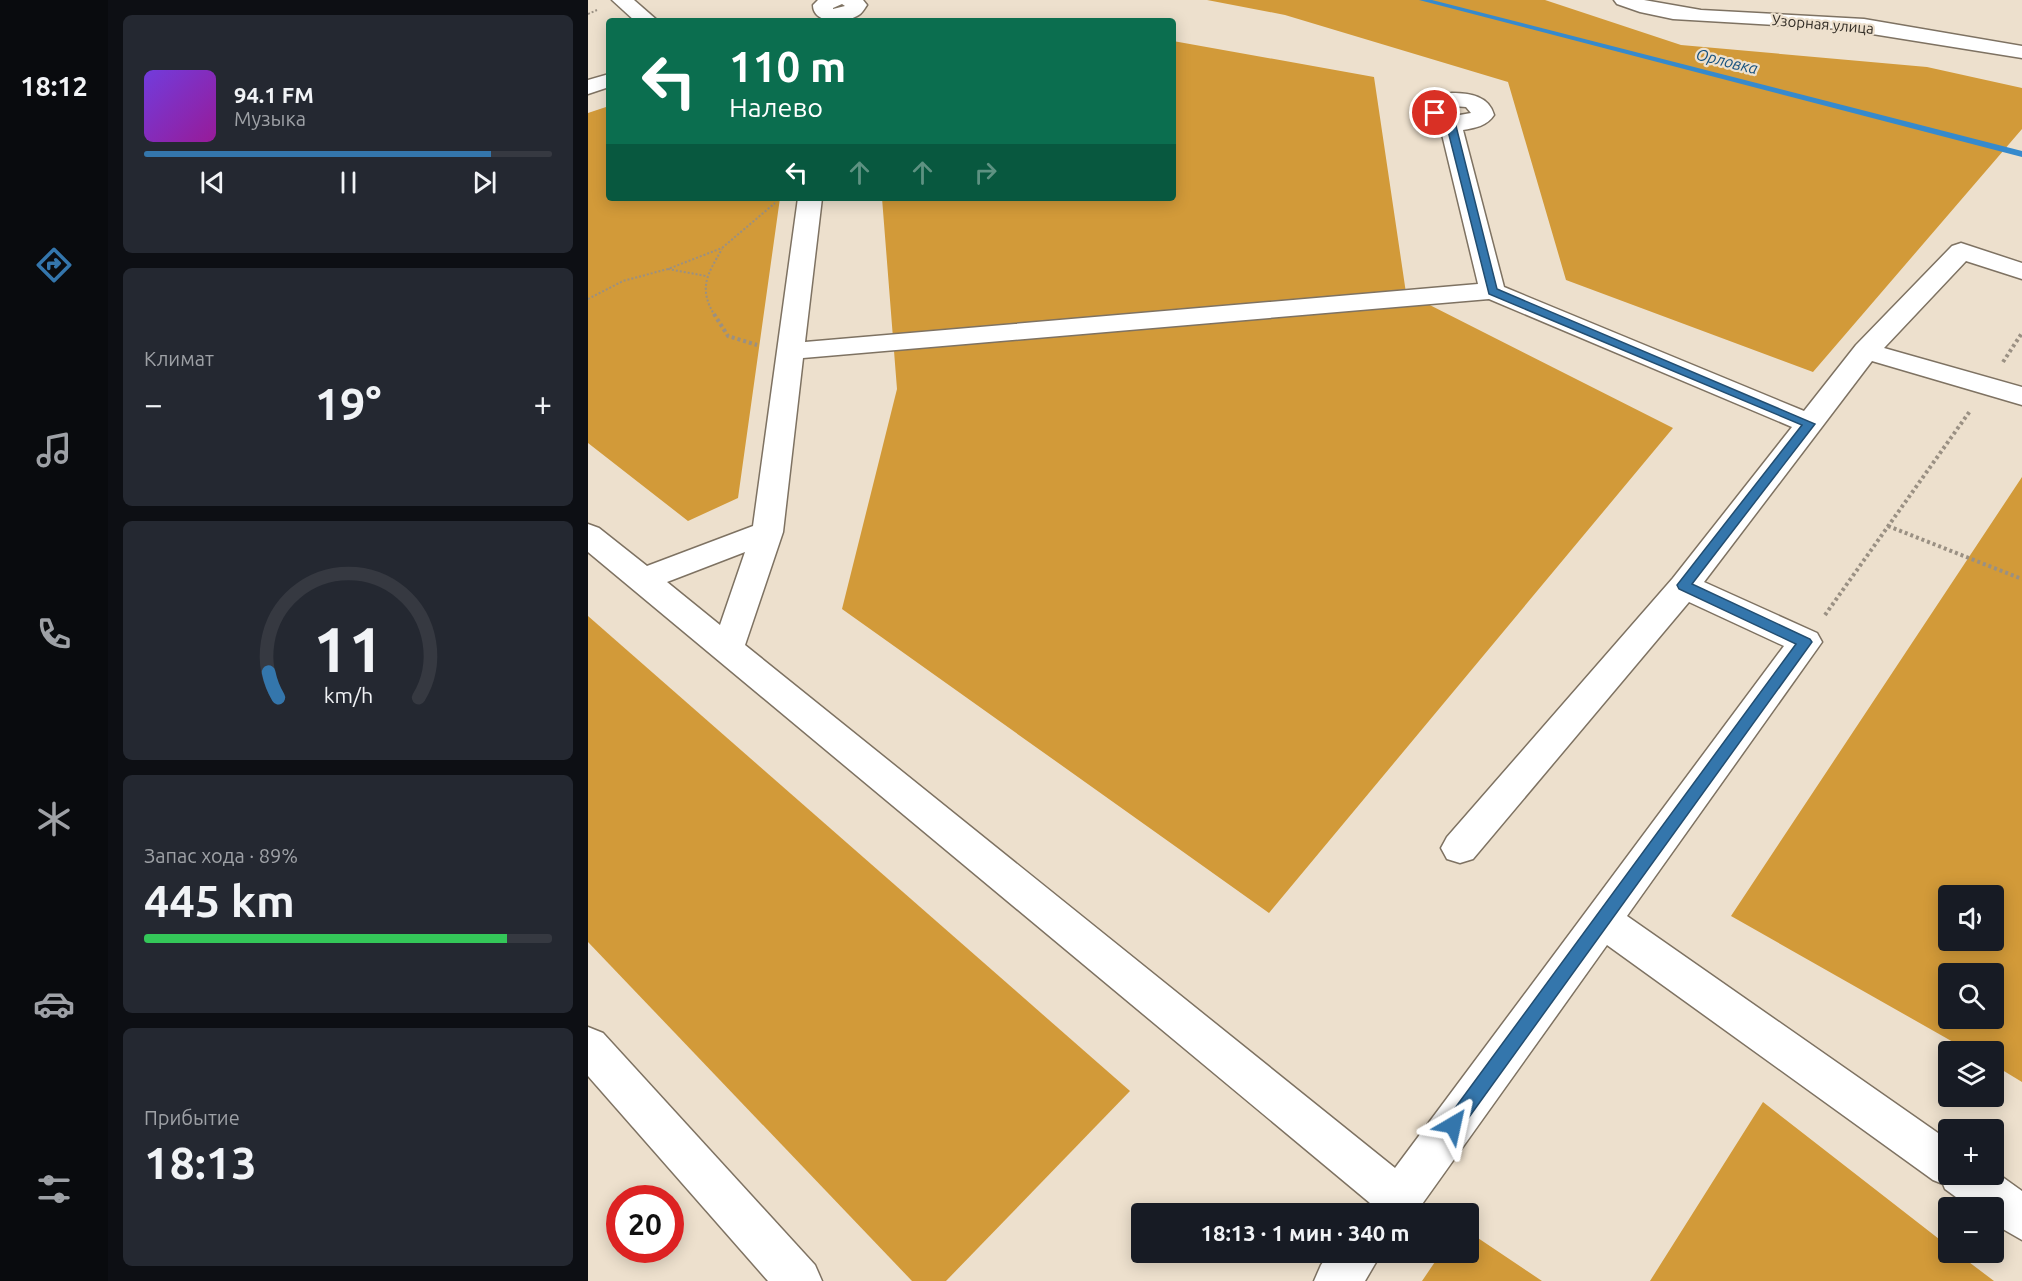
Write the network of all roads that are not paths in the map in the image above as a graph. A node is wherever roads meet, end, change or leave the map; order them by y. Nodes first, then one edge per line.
1 (622, 0) edge
2 (849, 0) edge
3 (1624, 0) edge
4 (821, 10) edge
5 (644, 18) edge
6 (2022, 52) edge
7 (606, 81) edge
8 (588, 87) edge
9 (1450, 122) dead end
10 (810, 201) edge
11 (2022, 271) edge
12 (1492, 291) junction
13 (791, 351) junction
14 (1866, 351) junction
15 (2022, 396) edge
16 (1809, 424) junction
17 (768, 532) junction
18 (588, 536) edge
19 (642, 580) junction
20 (1684, 585) junction
21 (727, 650) junction
22 (1460, 848) dead end
23 (1602, 920) junction
24 (588, 1046) edge
25 (1938, 1159) edge
26 (1976, 1185) edge
27 (1389, 1203) edge
28 (1395, 1203) edge
29 (2022, 1218) edge
30 (1351, 1263) edge
31 (799, 1281) edge
32 (1337, 1281) edge

1 - 5 street
2 - 4 street
3 - 6 street, Узорная улица
7 - 8 street
9 - 12 street
10 - 13 street
11 - 14 street
12 - 13 street
12 - 16 street
13 - 17 street
14 - 15 street
14 - 16 street
16 - 20 street
17 - 19 street
17 - 21 street
18 - 19 street
19 - 21 street
20 - 22 street
20 - 23 street
21 - 27 street
23 - 25 street
23 - 28 street
24 - 31 street
26 - 29 street
30 - 32 street

